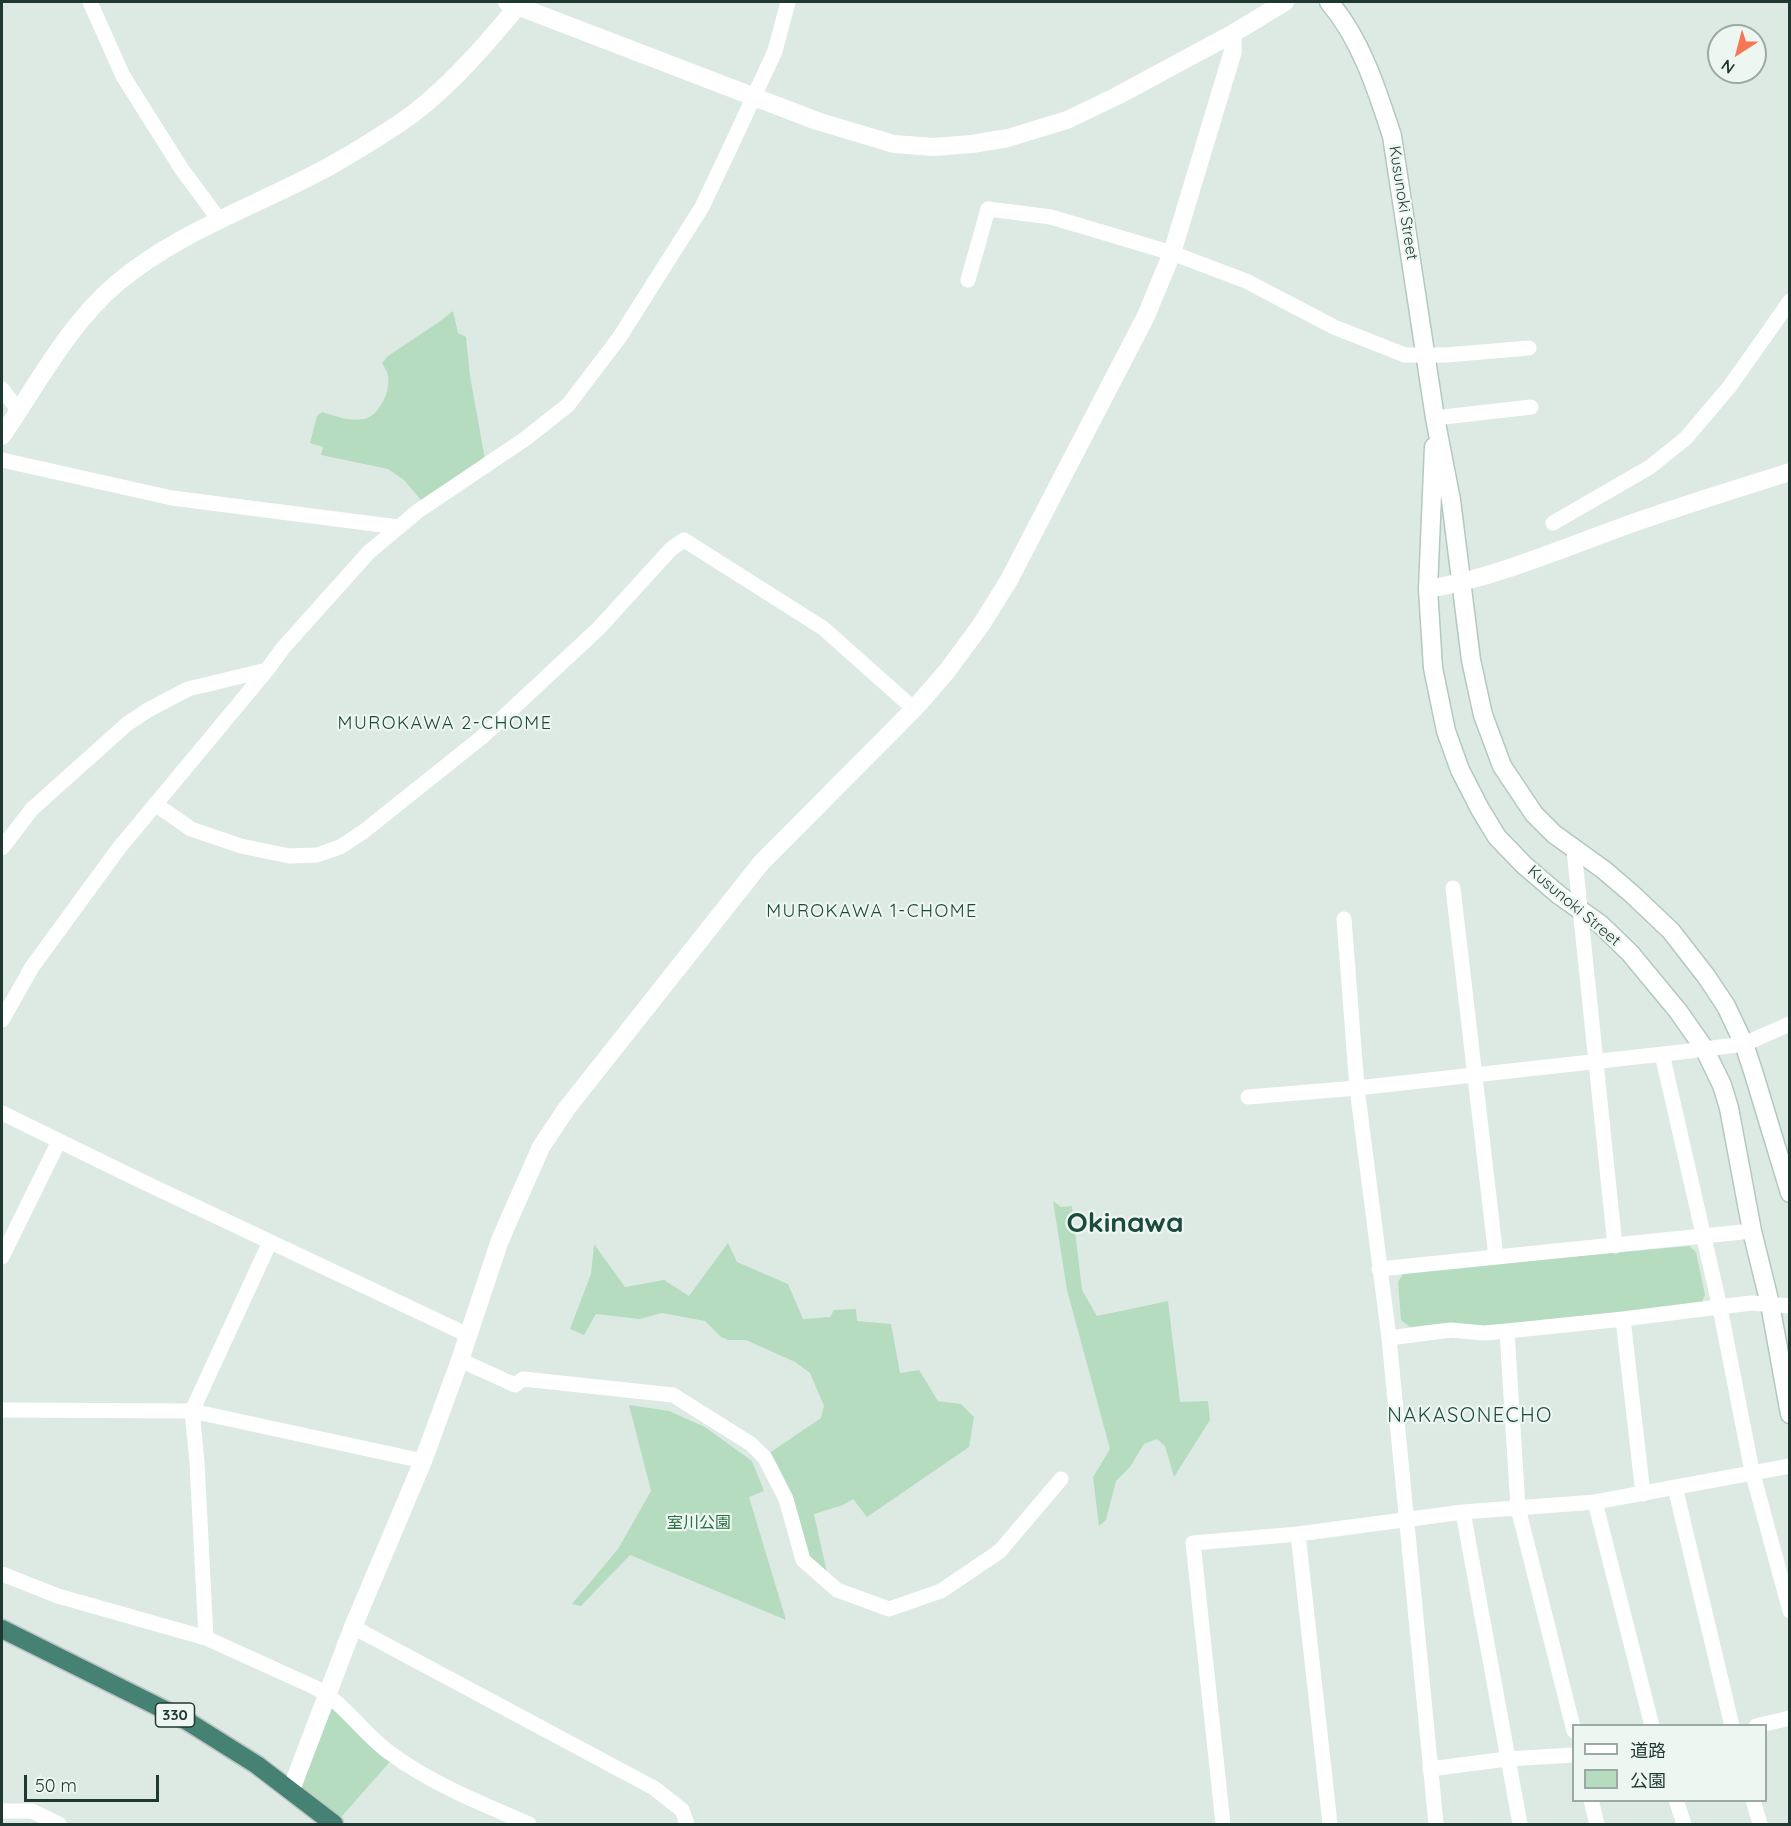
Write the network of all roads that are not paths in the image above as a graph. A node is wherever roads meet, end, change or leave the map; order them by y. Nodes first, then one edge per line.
1 (90, 2) edge
2 (788, 2) edge
3 (1285, 2) edge
4 (1329, 2) edge
5 (515, 3) edge
6 (1232, 34) junction
7 (220, 221) junction
8 (1172, 253) junction
9 (968, 280) dead end
10 (1790, 301) edge
11 (1529, 348) dead end
12 (1427, 356) junction
13 (2, 388) edge
14 (1531, 408) dead end
15 (19, 411) junction
16 (1435, 418) junction
17 (2, 436) edge
18 (2, 460) edge
19 (1790, 472) edge
20 (1553, 523) dead end
21 (398, 527) junction
22 (1460, 584) junction
23 (1428, 589) junction
24 (267, 670) junction
25 (914, 709) junction
26 (154, 804) junction
27 (4, 839) edge
28 (1574, 850) junction
29 (1453, 888) dead end
30 (1581, 911) junction
31 (1344, 919) dead end
32 (2, 1020) edge
33 (1790, 1024) edge
34 (1744, 1044) junction
35 (1704, 1048) junction
36 (1662, 1054) junction
37 (1597, 1061) junction
38 (1475, 1075) junction
39 (1357, 1088) junction
40 (1248, 1097) dead end
41 (2, 1113) edge
42 (59, 1141) junction
43 (1790, 1193) edge
44 (1752, 1231) junction
45 (1703, 1236) junction
46 (270, 1242) junction
47 (1615, 1246) junction
48 (2, 1257) edge
49 (1496, 1257) junction
50 (1379, 1269) junction
51 (1770, 1304) junction
52 (1790, 1306) edge
53 (1720, 1308) junction
54 (1623, 1319) junction
55 (1507, 1331) junction
56 (468, 1335) junction
57 (1389, 1338) junction
58 (460, 1360) junction
59 (2, 1410) edge
60 (192, 1411) junction
61 (1790, 1414) edge
62 (423, 1461) junction
63 (1790, 1466) edge
64 (1752, 1472) junction
65 (1061, 1479) dead end
66 (1675, 1487) junction
67 (1643, 1494) junction
68 (1595, 1502) junction
69 (1518, 1508) junction
70 (1463, 1512) junction
71 (1406, 1520) junction
72 (1298, 1534) junction
73 (2, 1574) edge
74 (1790, 1611) edge
75 (353, 1627) junction
76 (2, 1629) edge
77 (206, 1638) junction
78 (327, 1694) junction
79 (1790, 1718) edge
80 (1572, 1724) edge
81 (1652, 1724) edge
82 (1732, 1724) edge
83 (1761, 1724) edge
84 (1572, 1755) edge
85 (1507, 1759) junction
86 (1430, 1769) junction
87 (291, 1790) junction
88 (1592, 1802) edge
89 (1677, 1802) edge
90 (1754, 1802) edge
91 (2, 1811) edge
92 (59, 1824) edge
93 (332, 1824) edge
94 (528, 1824) edge
95 (687, 1824) edge
96 (1223, 1824) edge
97 (1330, 1824) edge
98 (1436, 1824) edge
99 (1520, 1824) edge
100 (1597, 1824) edge
101 (1684, 1824) edge
102 (1760, 1824) edge

1 - 7 street
2 - 21 street, bridge
3 - 6 street
4 - 12 street, Kusunoki Street
5 - 6 street
5 - 7 street
6 - 8 street
7 - 15 street
8 - 9 street
8 - 12 street
8 - 25 street
10 - 20 street
11 - 12 street
12 - 16 street, Kusunoki Street
13 - 15 street
14 - 16 street
15 - 17 street
16 - 22 street, Kusunoki Street
16 - 23 street, Kusunoki Street
18 - 21 street
19 - 22 street
21 - 24 street
22 - 23 street
22 - 28 street, Kusunoki Street
23 - 30 street, Kusunoki Street
24 - 26 street
24 - 27 street
25 - 26 street
25 - 56 street
26 - 32 street
28 - 30 street
28 - 34 street, Kusunoki Street
29 - 38 street
30 - 35 street, Kusunoki Street
30 - 37 street
31 - 39 street
33 - 34 street
34 - 35 street
34 - 43 street, Kusunoki Street
35 - 36 street
35 - 44 street, Kusunoki Street
36 - 37 street
36 - 45 street
37 - 38 street
37 - 47 street
38 - 39 street
38 - 49 street
39 - 40 street
39 - 50 street
41 - 42 street
42 - 46 street
42 - 48 street
44 - 45 street
44 - 51 street, Kusunoki Street
45 - 47 street
45 - 53 street
46 - 56 street
46 - 60 street
47 - 49 street
49 - 50 street
50 - 57 street
51 - 52 street
51 - 53 street
51 - 61 street, Kusunoki Street
53 - 54 street
53 - 64 street
54 - 55 street
54 - 67 street
55 - 57 street
55 - 69 street
56 - 58 street
57 - 71 street
58 - 62 street
58 - 65 street
59 - 60 street
60 - 62 street
60 - 77 street
62 - 75 street
63 - 64 street
64 - 66 street
64 - 74 street
66 - 67 street
66 - 82 street
67 - 68 street
68 - 69 street
68 - 81 street
69 - 70 street
69 - 80 street
70 - 71 street
70 - 85 street
71 - 72 street
71 - 86 street
72 - 96 street
72 - 97 street
73 - 77 street
75 - 78 street
75 - 95 street
76 - 87 highway, 330
77 - 78 street
78 - 87 street
78 - 94 street
79 - 83 street
84 - 85 street
85 - 86 street
85 - 99 street
86 - 98 street
87 - 93 highway, 330
88 - 100 street
89 - 101 street
90 - 102 street
91 - 92 street

